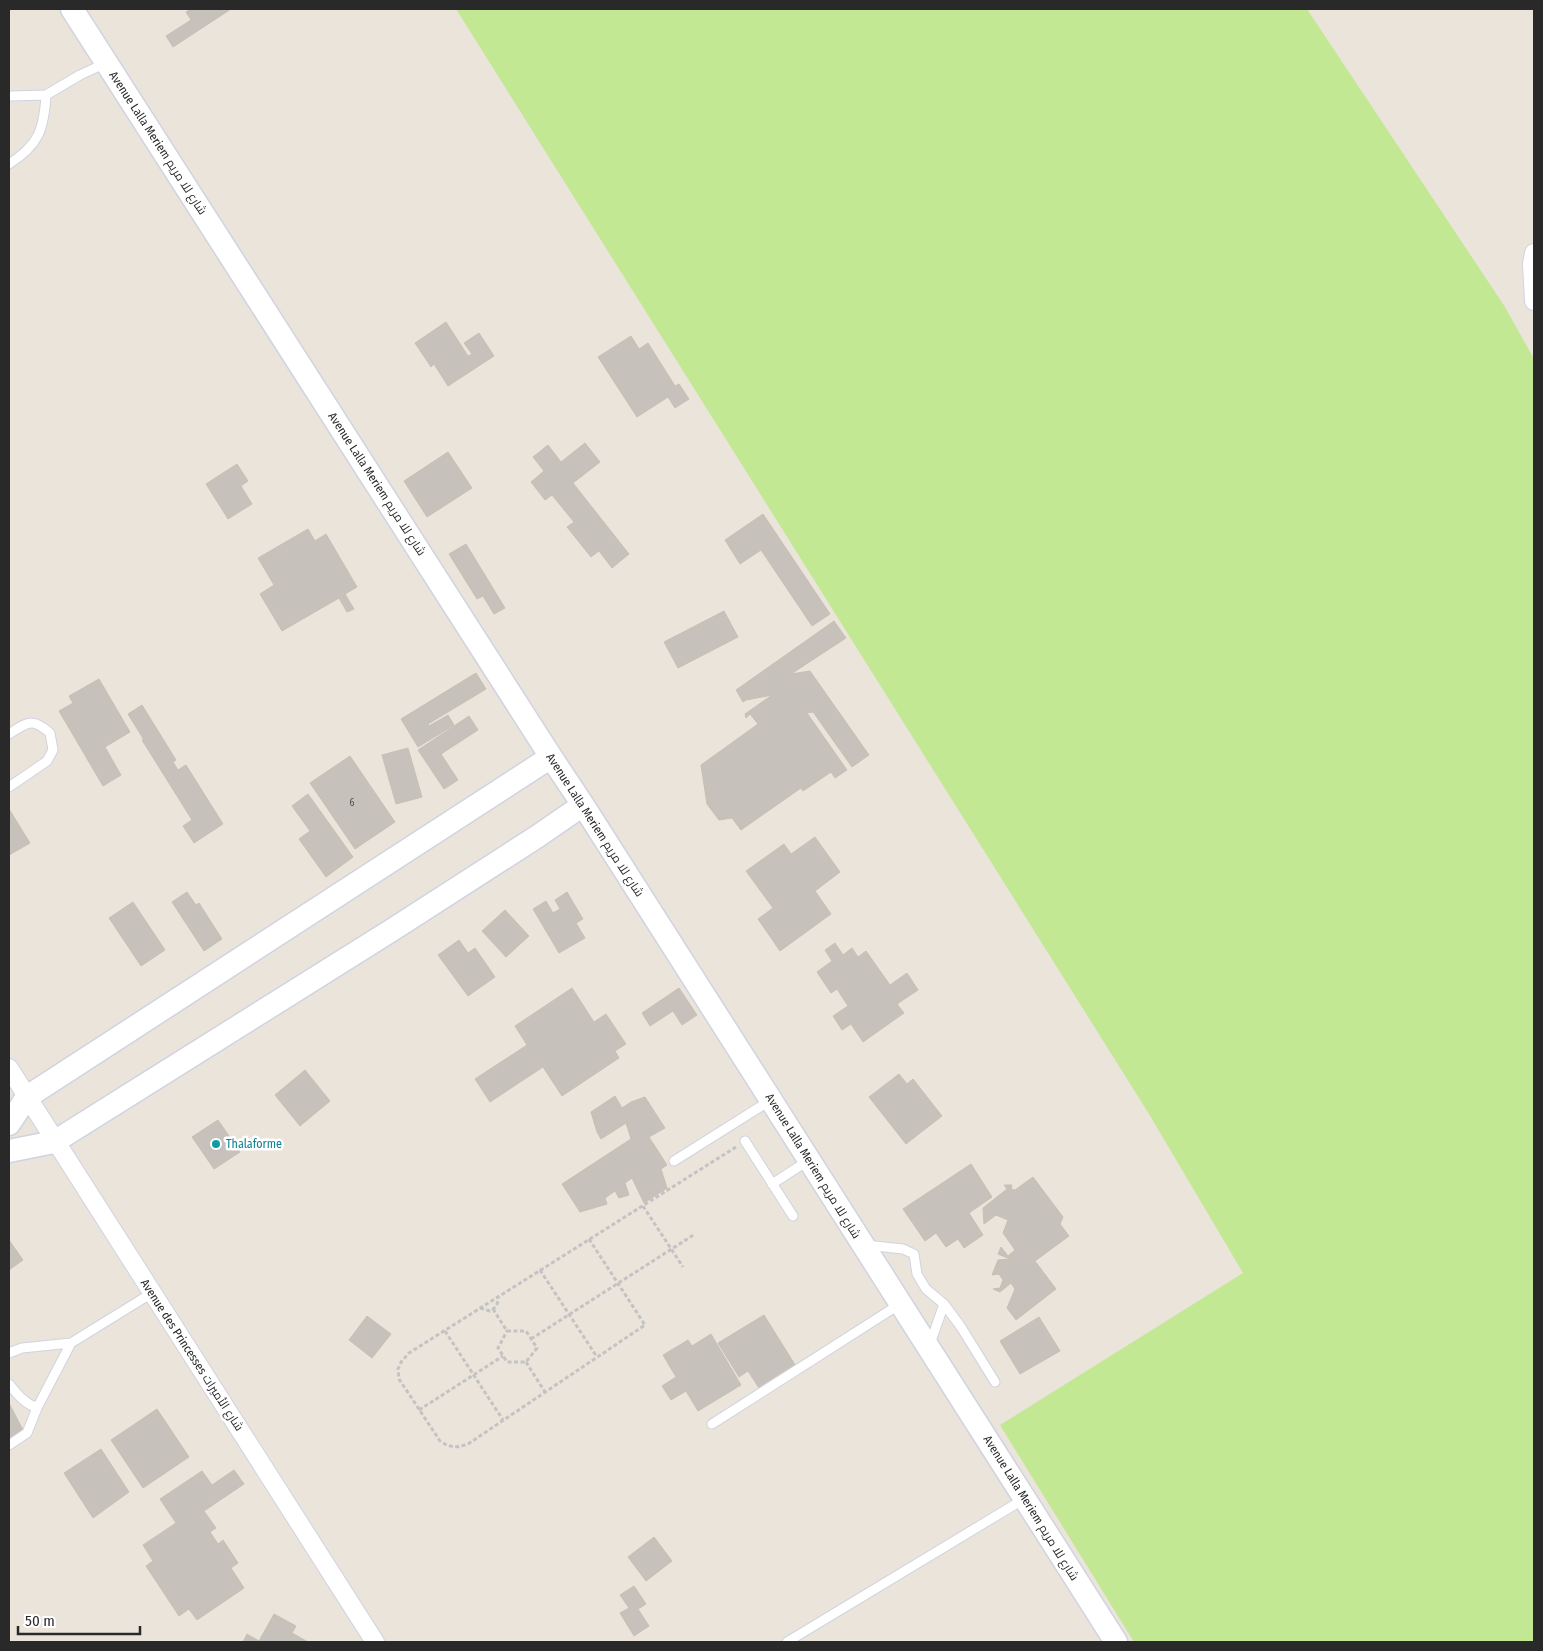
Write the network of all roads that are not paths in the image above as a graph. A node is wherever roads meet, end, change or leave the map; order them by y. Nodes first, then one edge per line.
1 (72, 9) edge
2 (107, 62) junction
3 (46, 95) junction
4 (11, 96) dead end
5 (9, 164) edge
6 (1534, 253) edge
7 (1534, 301) edge
8 (9, 734) edge
9 (551, 757) junction
10 (9, 787) edge
11 (583, 805) junction
12 (9, 1068) edge
13 (27, 1097) junction
14 (771, 1100) junction
15 (9, 1124) edge
16 (54, 1142) junction
17 (744, 1142) road end
18 (9, 1151) edge
19 (809, 1160) junction
20 (674, 1162) dead end
21 (772, 1184) junction
22 (793, 1216) dead end
23 (863, 1244) junction
24 (152, 1293) junction
25 (900, 1304) junction
26 (944, 1304) junction
27 (71, 1343) junction
28 (928, 1348) junction
29 (9, 1353) edge
30 (995, 1382) dead end
31 (9, 1384) edge
32 (37, 1408) junction
33 (712, 1424) dead end
34 (9, 1444) edge
35 (1025, 1498) junction
36 (375, 1642) edge
37 (787, 1642) edge
38 (1116, 1642) edge

1 - 2 street, Avenue Lalla Meriem شارع للا مريم
2 - 3 lane
2 - 9 street, Avenue Lalla Meriem شارع للا مريم
3 - 4 lane
3 - 5 lane
6 - 7 street
8 - 10 lane
9 - 11 street, Avenue Lalla Meriem شارع للا مريم
9 - 13 street
11 - 14 street, Avenue Lalla Meriem شارع للا مريم
11 - 16 street
12 - 13 street, Avenue des Princesses شارع الأميرات
13 - 15 street
13 - 16 street, Avenue des Princesses شارع الأميرات
14 - 19 street, Avenue Lalla Meriem شارع للا مريم
14 - 20 lane
16 - 18 street
16 - 24 street, Avenue des Princesses شارع الأميرات
17 - 21 lane
19 - 21 lane
19 - 23 street, Avenue Lalla Meriem شارع للا مريم
21 - 22 lane
23 - 25 street, Avenue Lalla Meriem شارع للا مريم
23 - 26 lane
24 - 27 lane
24 - 36 street, Avenue des Princesses شارع الأميرات
25 - 28 street, Avenue Lalla Meriem شارع للا مريم
25 - 33 lane
26 - 28 lane
26 - 30 lane
27 - 29 lane
27 - 32 lane
28 - 35 street, Avenue Lalla Meriem شارع للا مريم
31 - 32 lane
32 - 34 lane
35 - 37 lane
35 - 38 street, Avenue Lalla Meriem شارع للا مريم

